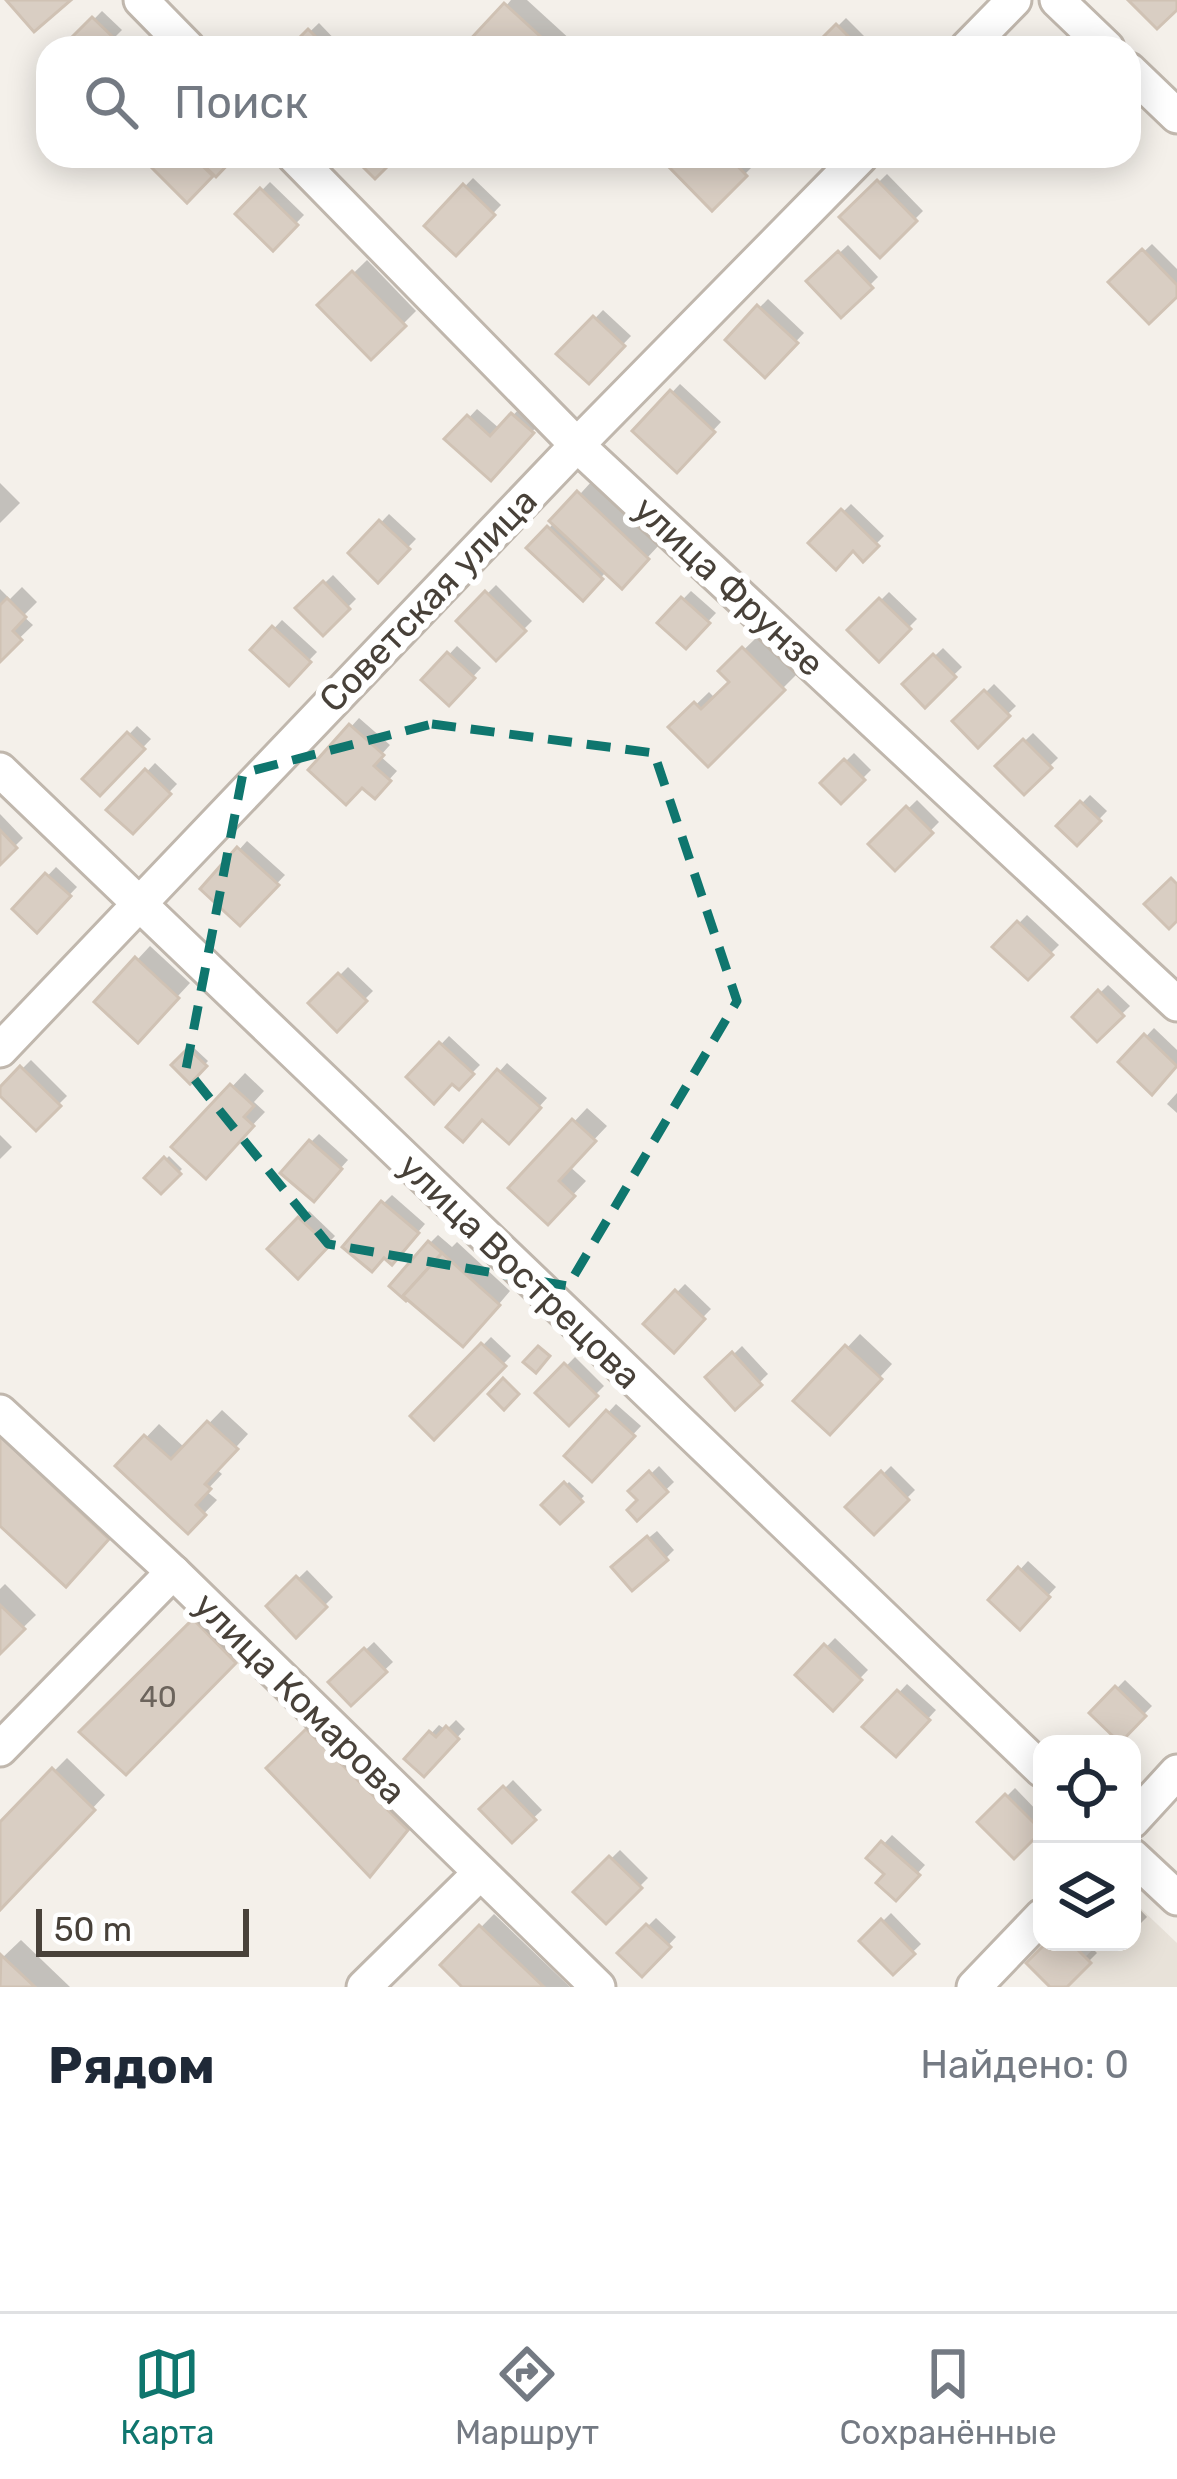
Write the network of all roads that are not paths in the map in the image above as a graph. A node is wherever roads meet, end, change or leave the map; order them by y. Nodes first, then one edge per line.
1 (141, 0) edge
2 (1014, 0) edge
3 (1057, 0) edge
4 (176, 36) edge
5 (979, 36) edge
6 (1094, 36) edge
7 (1141, 82) edge
8 (1177, 116) edge
9 (306, 168) edge
10 (849, 168) edge
11 (577, 445) junction
12 (0, 770) edge
13 (137, 903) junction
14 (1177, 1004) edge
15 (0, 1050) edge
16 (0, 1412) edge
17 (173, 1572) junction
18 (0, 1749) edge
19 (1033, 1761) edge
20 (1177, 1772) edge
21 (1141, 1811) edge
22 (1141, 1864) edge
23 (479, 1874) junction
24 (1177, 1898) edge
25 (1033, 1925) edge
26 (364, 1987) edge
27 (598, 1987) edge
28 (974, 1987) edge

1 - 4 street
2 - 5 street
3 - 6 street
7 - 8 street
9 - 11 street, улица Фрунзе
10 - 11 street, Советская улица
11 - 13 street, Советская улица
11 - 14 street, улица Фрунзе
12 - 13 street, улица Вострецова
13 - 15 street, Советская улица
13 - 19 street, улица Вострецова
16 - 17 street, улица Комарова
17 - 18 street
17 - 23 street, улица Комарова
20 - 21 street
22 - 24 street
23 - 26 street
23 - 27 street, улица Комарова
25 - 28 street

